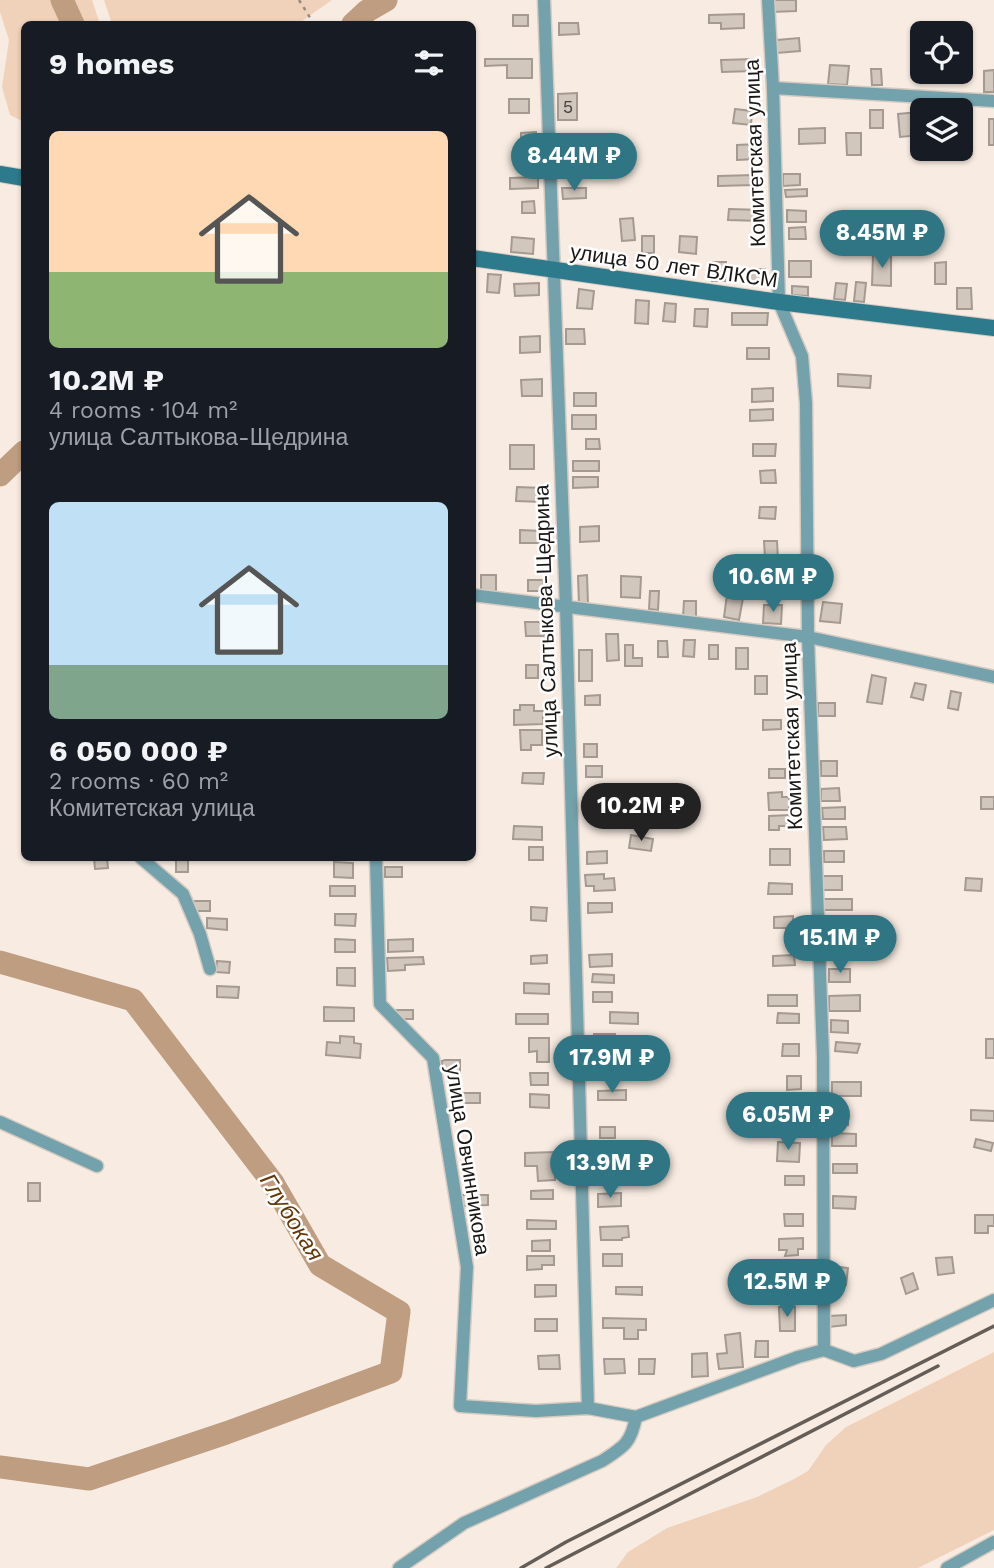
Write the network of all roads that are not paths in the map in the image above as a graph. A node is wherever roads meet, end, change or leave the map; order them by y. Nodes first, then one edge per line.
1 (544, 0) edge
2 (768, 0) edge
3 (774, 88) junction
4 (994, 101) edge
5 (0, 174) edge
6 (21, 178) edge
7 (476, 259) edge
8 (553, 270) junction
9 (779, 302) junction
10 (994, 328) edge
11 (476, 595) edge
12 (566, 607) junction
13 (808, 637) junction
14 (994, 677) edge
15 (144, 861) edge
16 (376, 861) edge
17 (210, 969) dead end
18 (0, 1122) edge
19 (97, 1166) dead end
20 (994, 1300) edge
21 (824, 1350) junction
22 (588, 1408) junction
23 (636, 1417) junction
24 (994, 1542) edge
25 (398, 1568) edge
26 (947, 1568) edge

1 - 8 street, улица Салтыкова-Щедрина
2 - 3 street, Комитетская улица
3 - 4 street
3 - 9 street, Комитетская улица
5 - 6 main road
7 - 8 main road, улица 50 лет ВЛКСМ
8 - 9 main road, улица 50 лет ВЛКСМ
8 - 12 street, улица Салтыкова-Щедрина
9 - 10 main road, улица 50 лет ВЛКСМ
9 - 13 street, Комитетская улица
11 - 12 street
12 - 13 street
12 - 22 street, улица Салтыкова-Щедрина
13 - 14 street
13 - 21 street, Комитетская улица
15 - 17 street
16 - 22 street, улица Овчинникова
18 - 19 street
20 - 21 street
21 - 23 street
22 - 23 street
23 - 25 street
24 - 26 street

